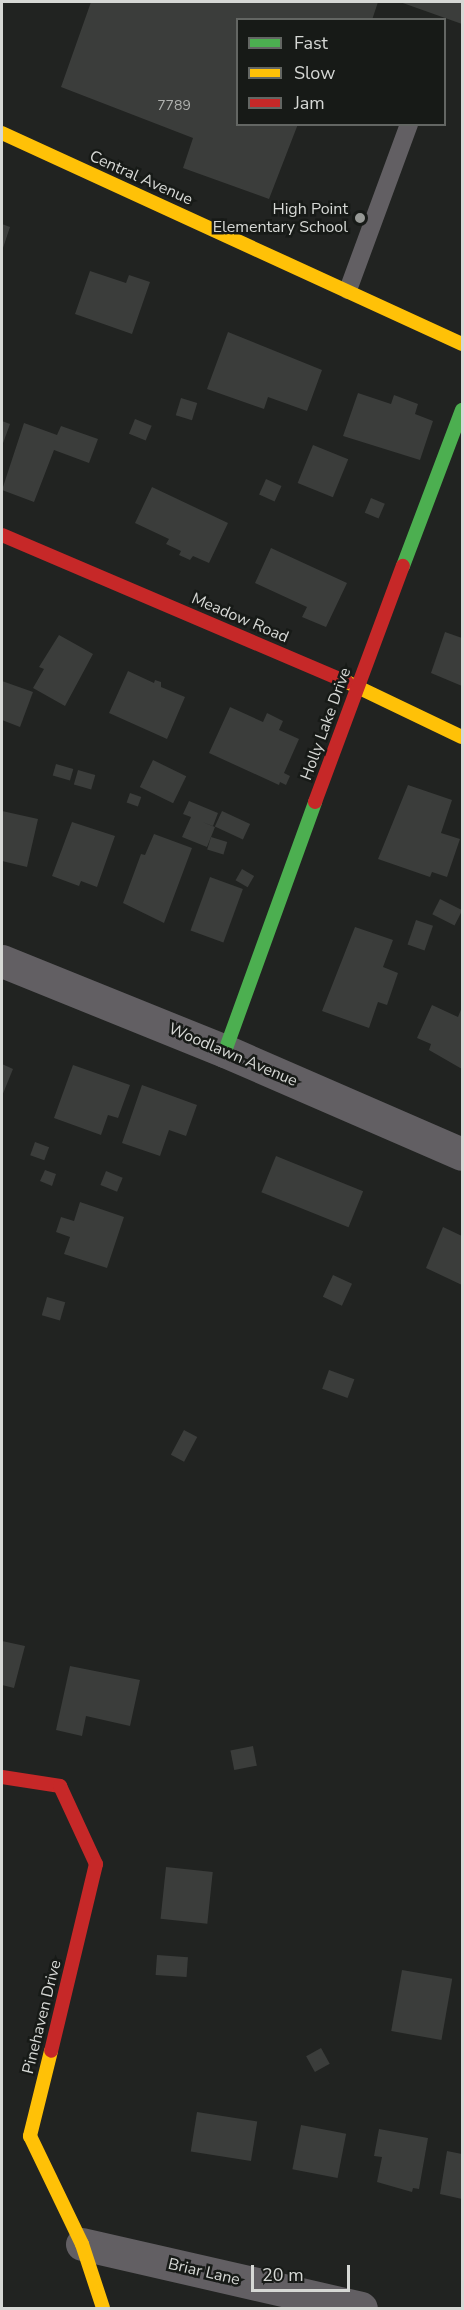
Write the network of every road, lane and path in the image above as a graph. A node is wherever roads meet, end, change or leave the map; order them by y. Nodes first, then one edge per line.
1 (407, 126) edge
2 (2, 133) edge
3 (348, 290) junction
4 (462, 344) edge
5 (462, 410) edge
6 (2, 534) edge
7 (357, 686) junction
8 (462, 737) edge
9 (2, 961) edge
10 (225, 1051) junction
11 (462, 1154) edge
12 (2, 1778) edge
13 (82, 2244) junction
14 (103, 2308) edge
15 (361, 2308) edge

1 - 3 lane
2 - 3 street, Central Avenue
3 - 4 street, Central Avenue
5 - 7 street, Holly Lake Drive
6 - 7 street, Meadow Road
7 - 8 street, Meadow Road
7 - 10 street, Holly Lake Drive
9 - 10 street, Woodlawn Avenue
10 - 11 street, Woodlawn Avenue
12 - 13 street, Pinehaven Drive
13 - 14 street, Pinehaven Drive
13 - 15 street, Briar Lane

